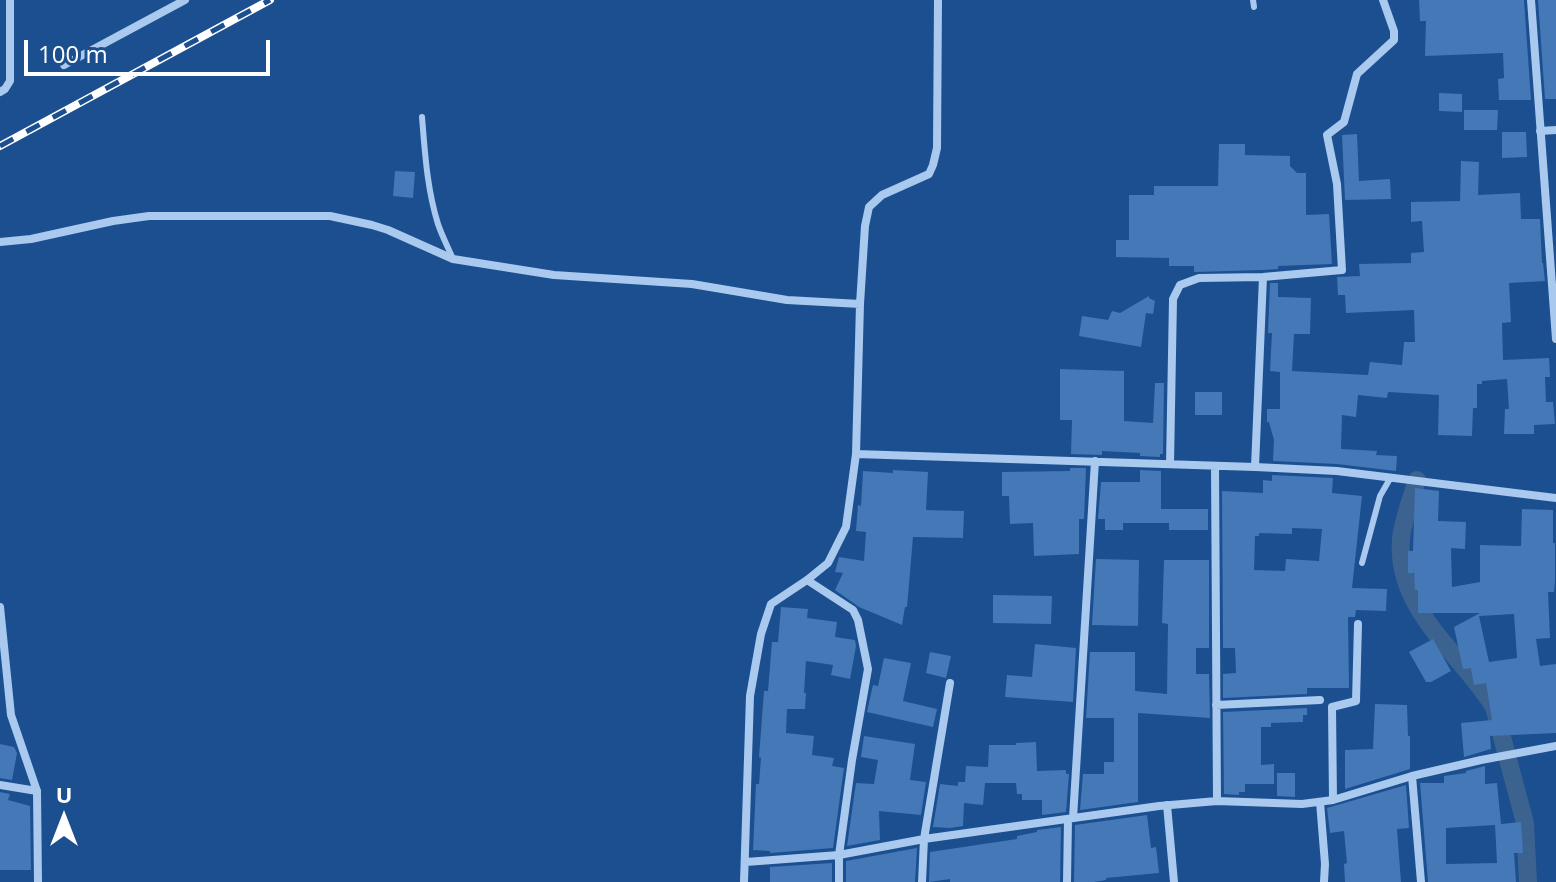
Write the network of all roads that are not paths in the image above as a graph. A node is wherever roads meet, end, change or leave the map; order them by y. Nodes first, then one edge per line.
1 (10, 0) edge
2 (185, 0) edge
3 (938, 0) edge
4 (1383, 0) edge
5 (1531, 0) edge
6 (64, 65) dead end
7 (0, 92) edge
8 (422, 117) dead end
9 (1556, 130) edge
10 (1540, 131) junction
11 (0, 242) edge
12 (453, 259) junction
13 (1263, 277) junction
14 (860, 304) junction
15 (1556, 339) edge
16 (856, 454) junction
17 (1095, 461) junction
18 (1170, 464) junction
19 (1215, 466) junction
20 (1255, 467) junction
21 (1391, 477) junction
22 (1556, 498) edge
23 (1362, 563) dead end
24 (807, 580) junction
25 (0, 607) edge
26 (1358, 624) dead end
27 (1, 627) edge
28 (950, 683) dead end
29 (1320, 700) dead end
30 (1216, 705) junction
31 (1556, 746) edge
32 (1412, 776) junction
33 (0, 785) edge
34 (37, 791) junction
35 (1333, 800) junction
36 (1217, 801) junction
37 (1320, 802) junction
38 (1167, 805) junction
39 (1070, 818) junction
40 (924, 839) junction
41 (839, 855) junction
42 (746, 862) junction
43 (38, 882) edge
44 (744, 882) edge
45 (839, 882) edge
46 (922, 882) edge
47 (1067, 882) edge
48 (1174, 882) edge
49 (1324, 882) edge
50 (1421, 882) edge

1 - 7 street
2 - 6 street
3 - 14 street
4 - 13 street
5 - 10 street
8 - 12 lane
9 - 10 street
10 - 15 street
11 - 12 street
12 - 14 street
13 - 18 street
13 - 20 street
14 - 16 street
16 - 17 street
16 - 24 street
17 - 18 street
17 - 39 street
18 - 19 street
19 - 20 street
19 - 30 street
20 - 21 street
21 - 22 street
21 - 23 lane
24 - 41 street
24 - 42 street
25 - 27 street
26 - 35 street
27 - 34 street
28 - 40 street
29 - 30 street
30 - 36 street
31 - 32 street
32 - 35 street
32 - 50 street
33 - 34 street
34 - 43 street
35 - 37 street
36 - 37 street
36 - 38 street
37 - 49 street
38 - 39 street
38 - 48 street
39 - 40 street
39 - 47 street
40 - 41 street
40 - 46 street
41 - 42 street
41 - 45 street
42 - 44 street

